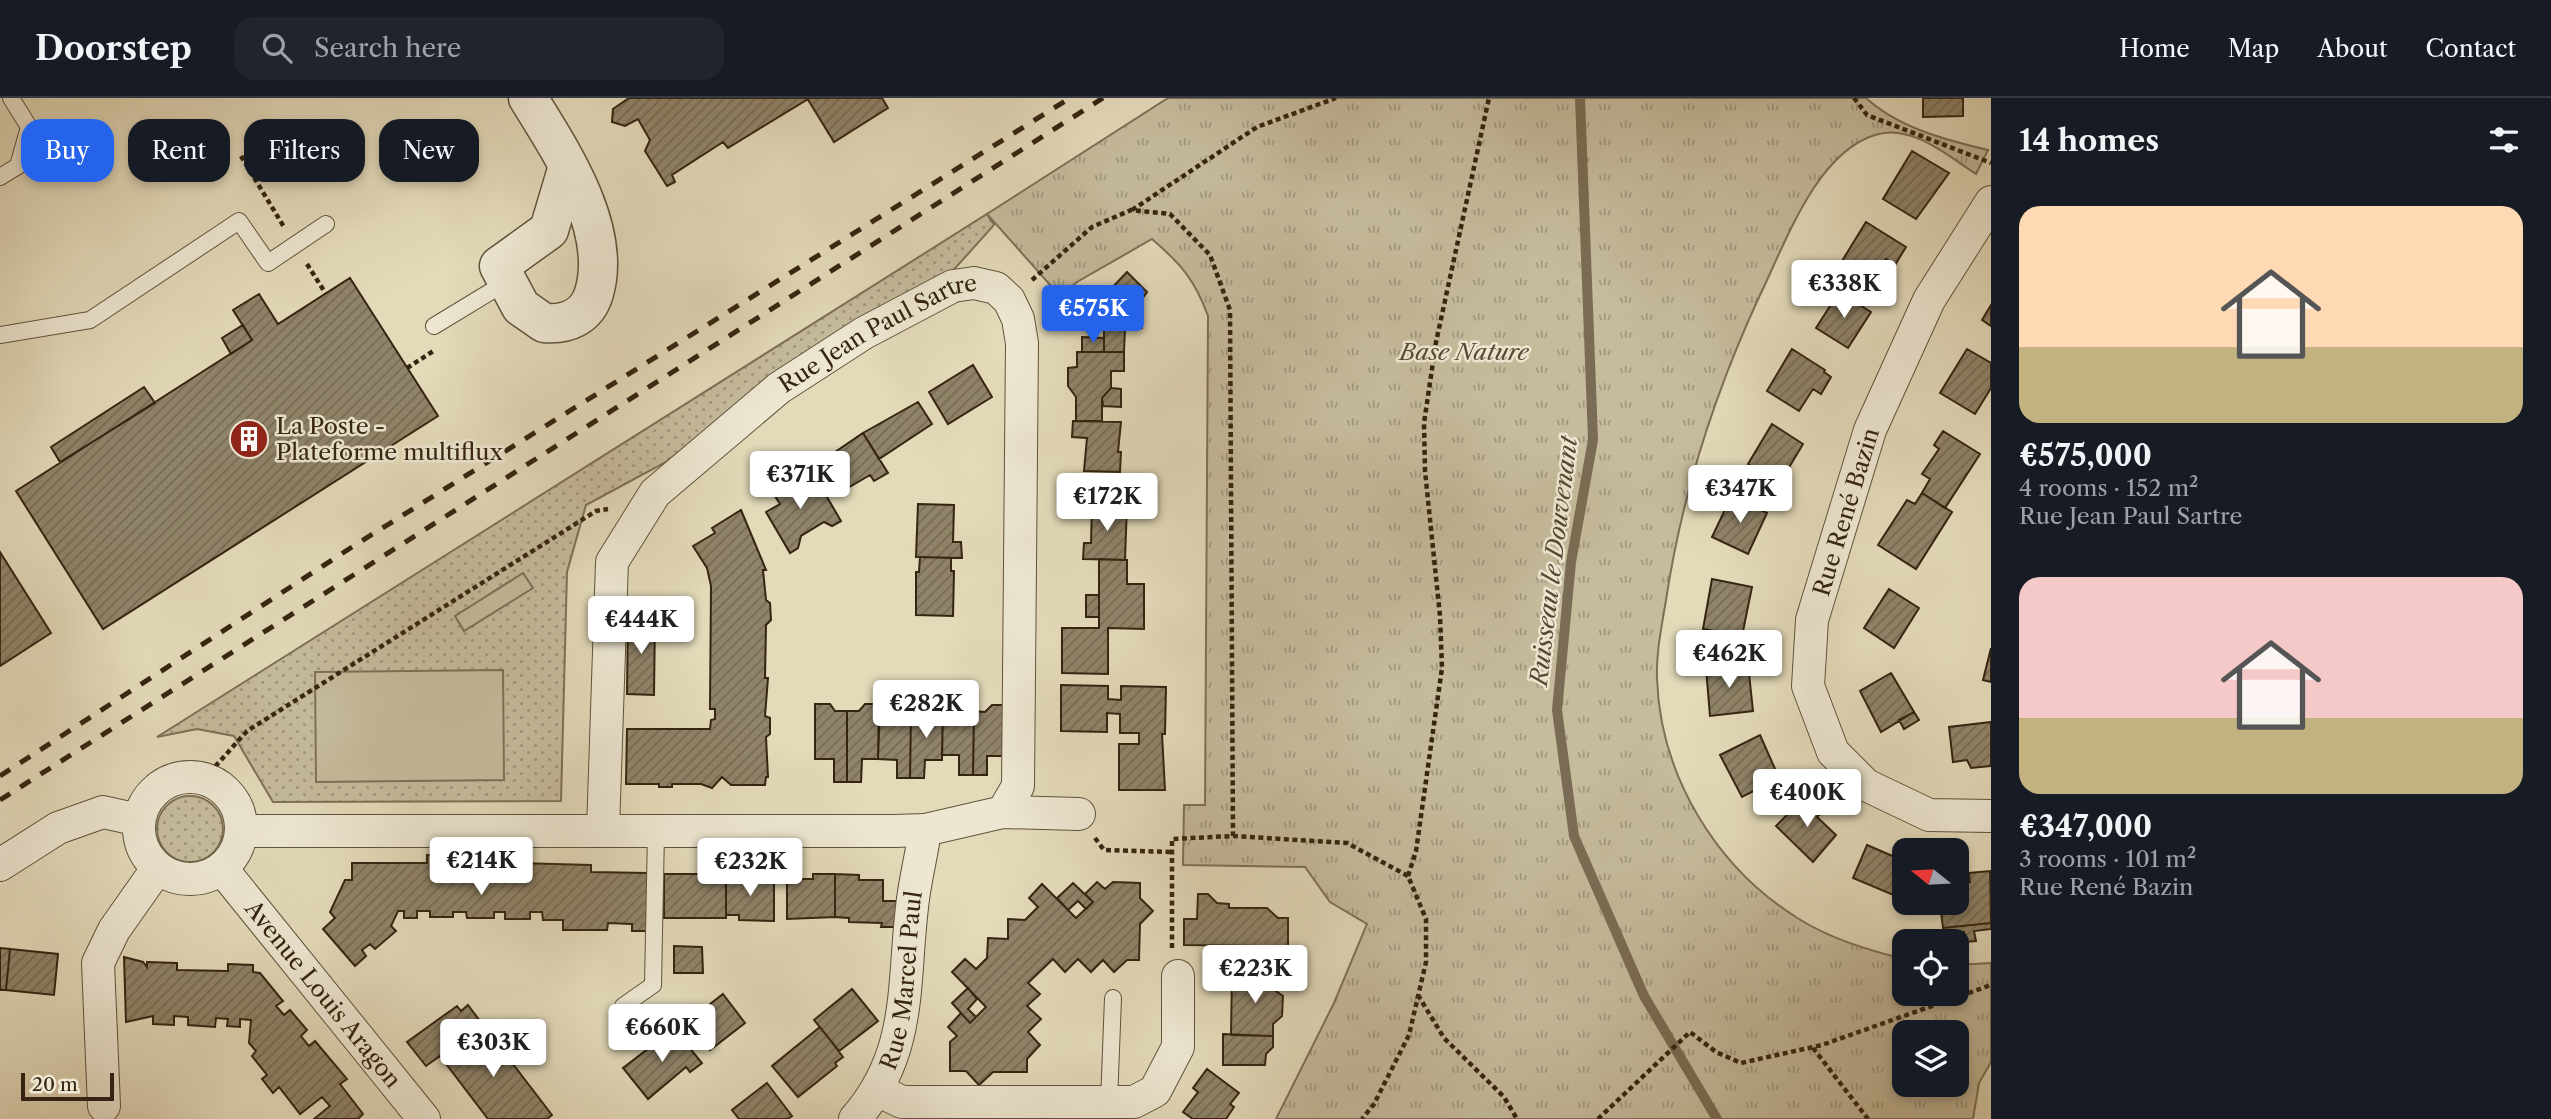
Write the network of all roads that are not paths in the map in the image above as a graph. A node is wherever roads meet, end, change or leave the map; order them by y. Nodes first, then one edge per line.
1 (10, 98) edge
2 (528, 98) edge
3 (568, 166) junction
4 (0, 177) edge
5 (1991, 202) edge
6 (326, 224) dead end
7 (508, 281) junction
8 (434, 326) dead end
9 (0, 335) edge
10 (1003, 812) junction
11 (1079, 814) road end
12 (1991, 816) edge
13 (139, 820) junction
14 (603, 830) junction
15 (925, 830) junction
16 (241, 831) junction
17 (656, 831) junction
18 (0, 865) edge
19 (157, 869) junction
20 (222, 869) junction
21 (1178, 976) road end
22 (1113, 998) dead end
23 (623, 1006) dead end
24 (877, 1090) junction
25 (1109, 1102) junction
26 (104, 1106) dead end
27 (1071, 1111) edge
28 (425, 1119) edge
29 (855, 1119) edge

1 - 4 lane
2 - 3 street
3 - 7 street
3 - 7 street
5 - 12 street, Rue René Bazin
6 - 9 lane
7 - 8 lane
10 - 11 street
10 - 14 street, Rue Jean Paul Sartre
10 - 15 street
13 - 16 street
13 - 18 street
13 - 19 street
14 - 16 street
14 - 17 street
15 - 17 street
15 - 24 street, Rue Marcel Paul
16 - 20 street
17 - 23 lane
19 - 20 street
19 - 26 street
20 - 28 street, Avenue Louis Aragon
21 - 25 street
22 - 25 lane
24 - 27 street
24 - 29 street, Rue Marcel Paul
25 - 27 street

